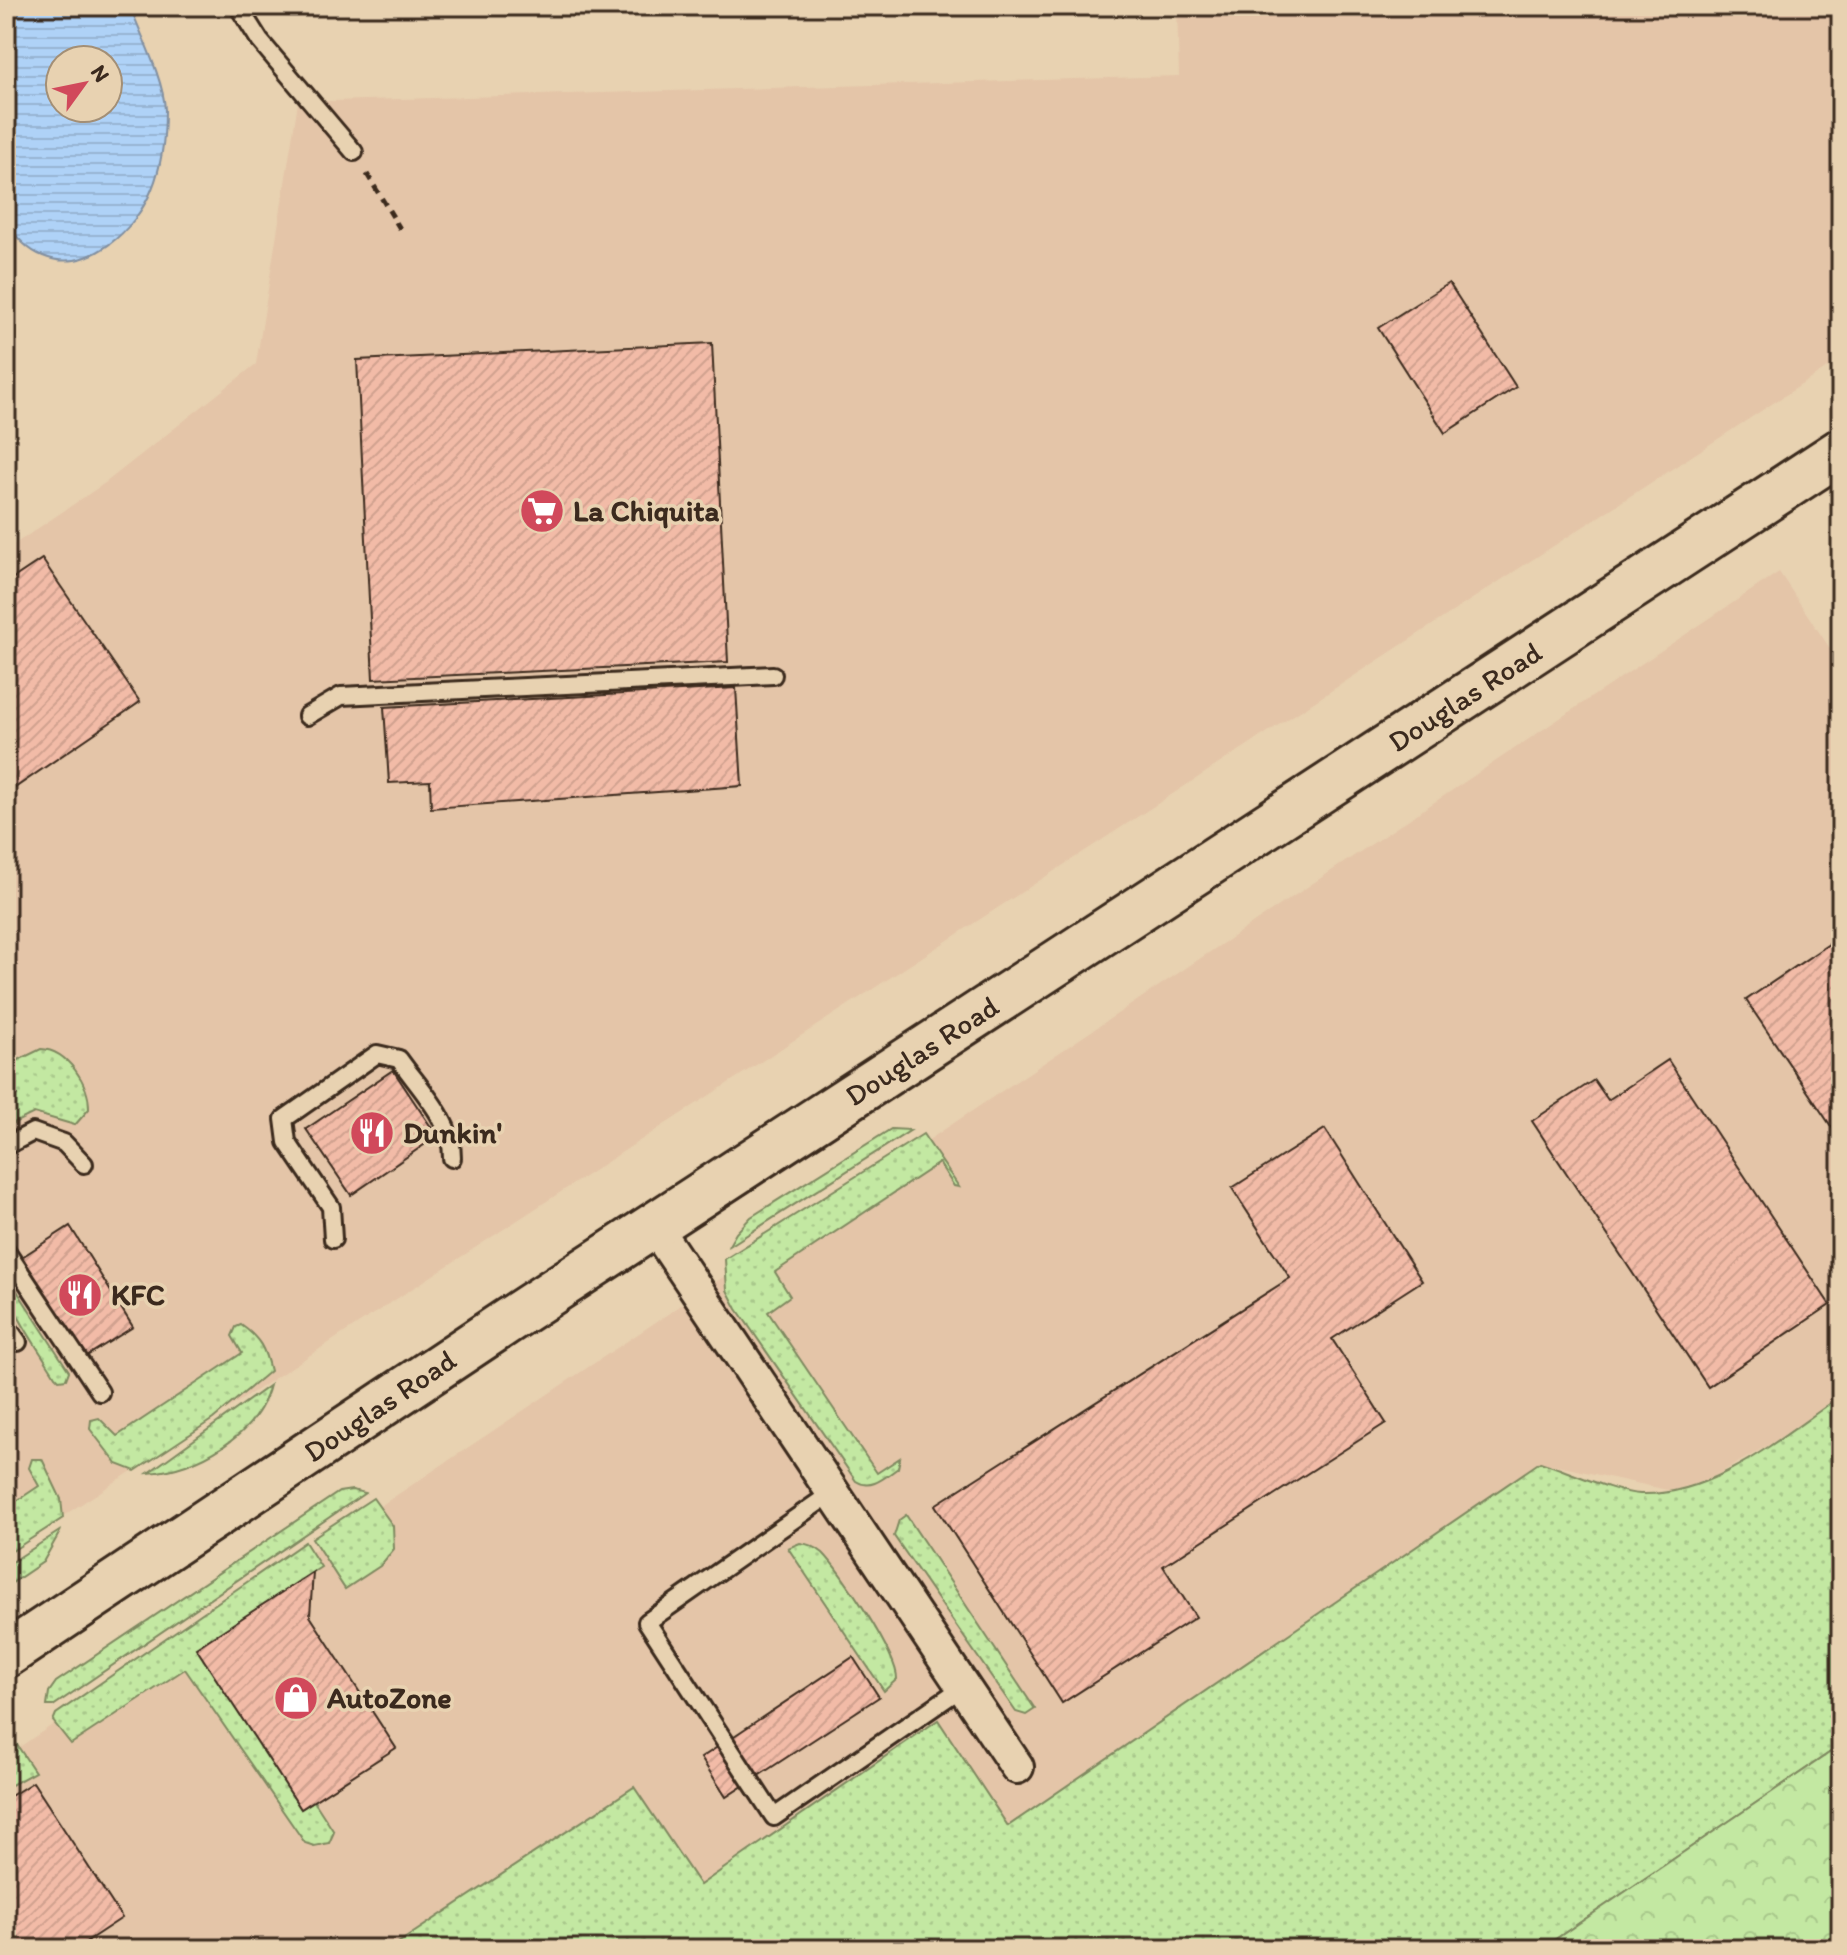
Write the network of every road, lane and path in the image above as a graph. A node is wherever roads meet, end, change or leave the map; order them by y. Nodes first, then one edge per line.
1 (238, 6) edge
2 (354, 152) joint
3 (402, 232) dead end
4 (1841, 451) edge
5 (773, 675) dead end
6 (307, 716) dead end
7 (6, 1146) edge
8 (452, 1158) dead end
9 (84, 1164) dead end
10 (654, 1226) junction
11 (333, 1239) dead end
12 (6, 1251) edge
13 (6, 1325) edge
14 (18, 1342) dead end
15 (100, 1392) dead end
16 (833, 1492) junction
17 (6, 1655) edge
18 (963, 1687) junction
19 (1017, 1767) dead end

1 - 2 lane
2 - 3 path
4 - 10 street, Douglas Road
5 - 6 lane
7 - 9 lane
8 - 11 lane
10 - 16 street
10 - 17 street, Douglas Road
12 - 15 lane
13 - 14 lane
16 - 18 street
16 - 18 lane
18 - 19 street

